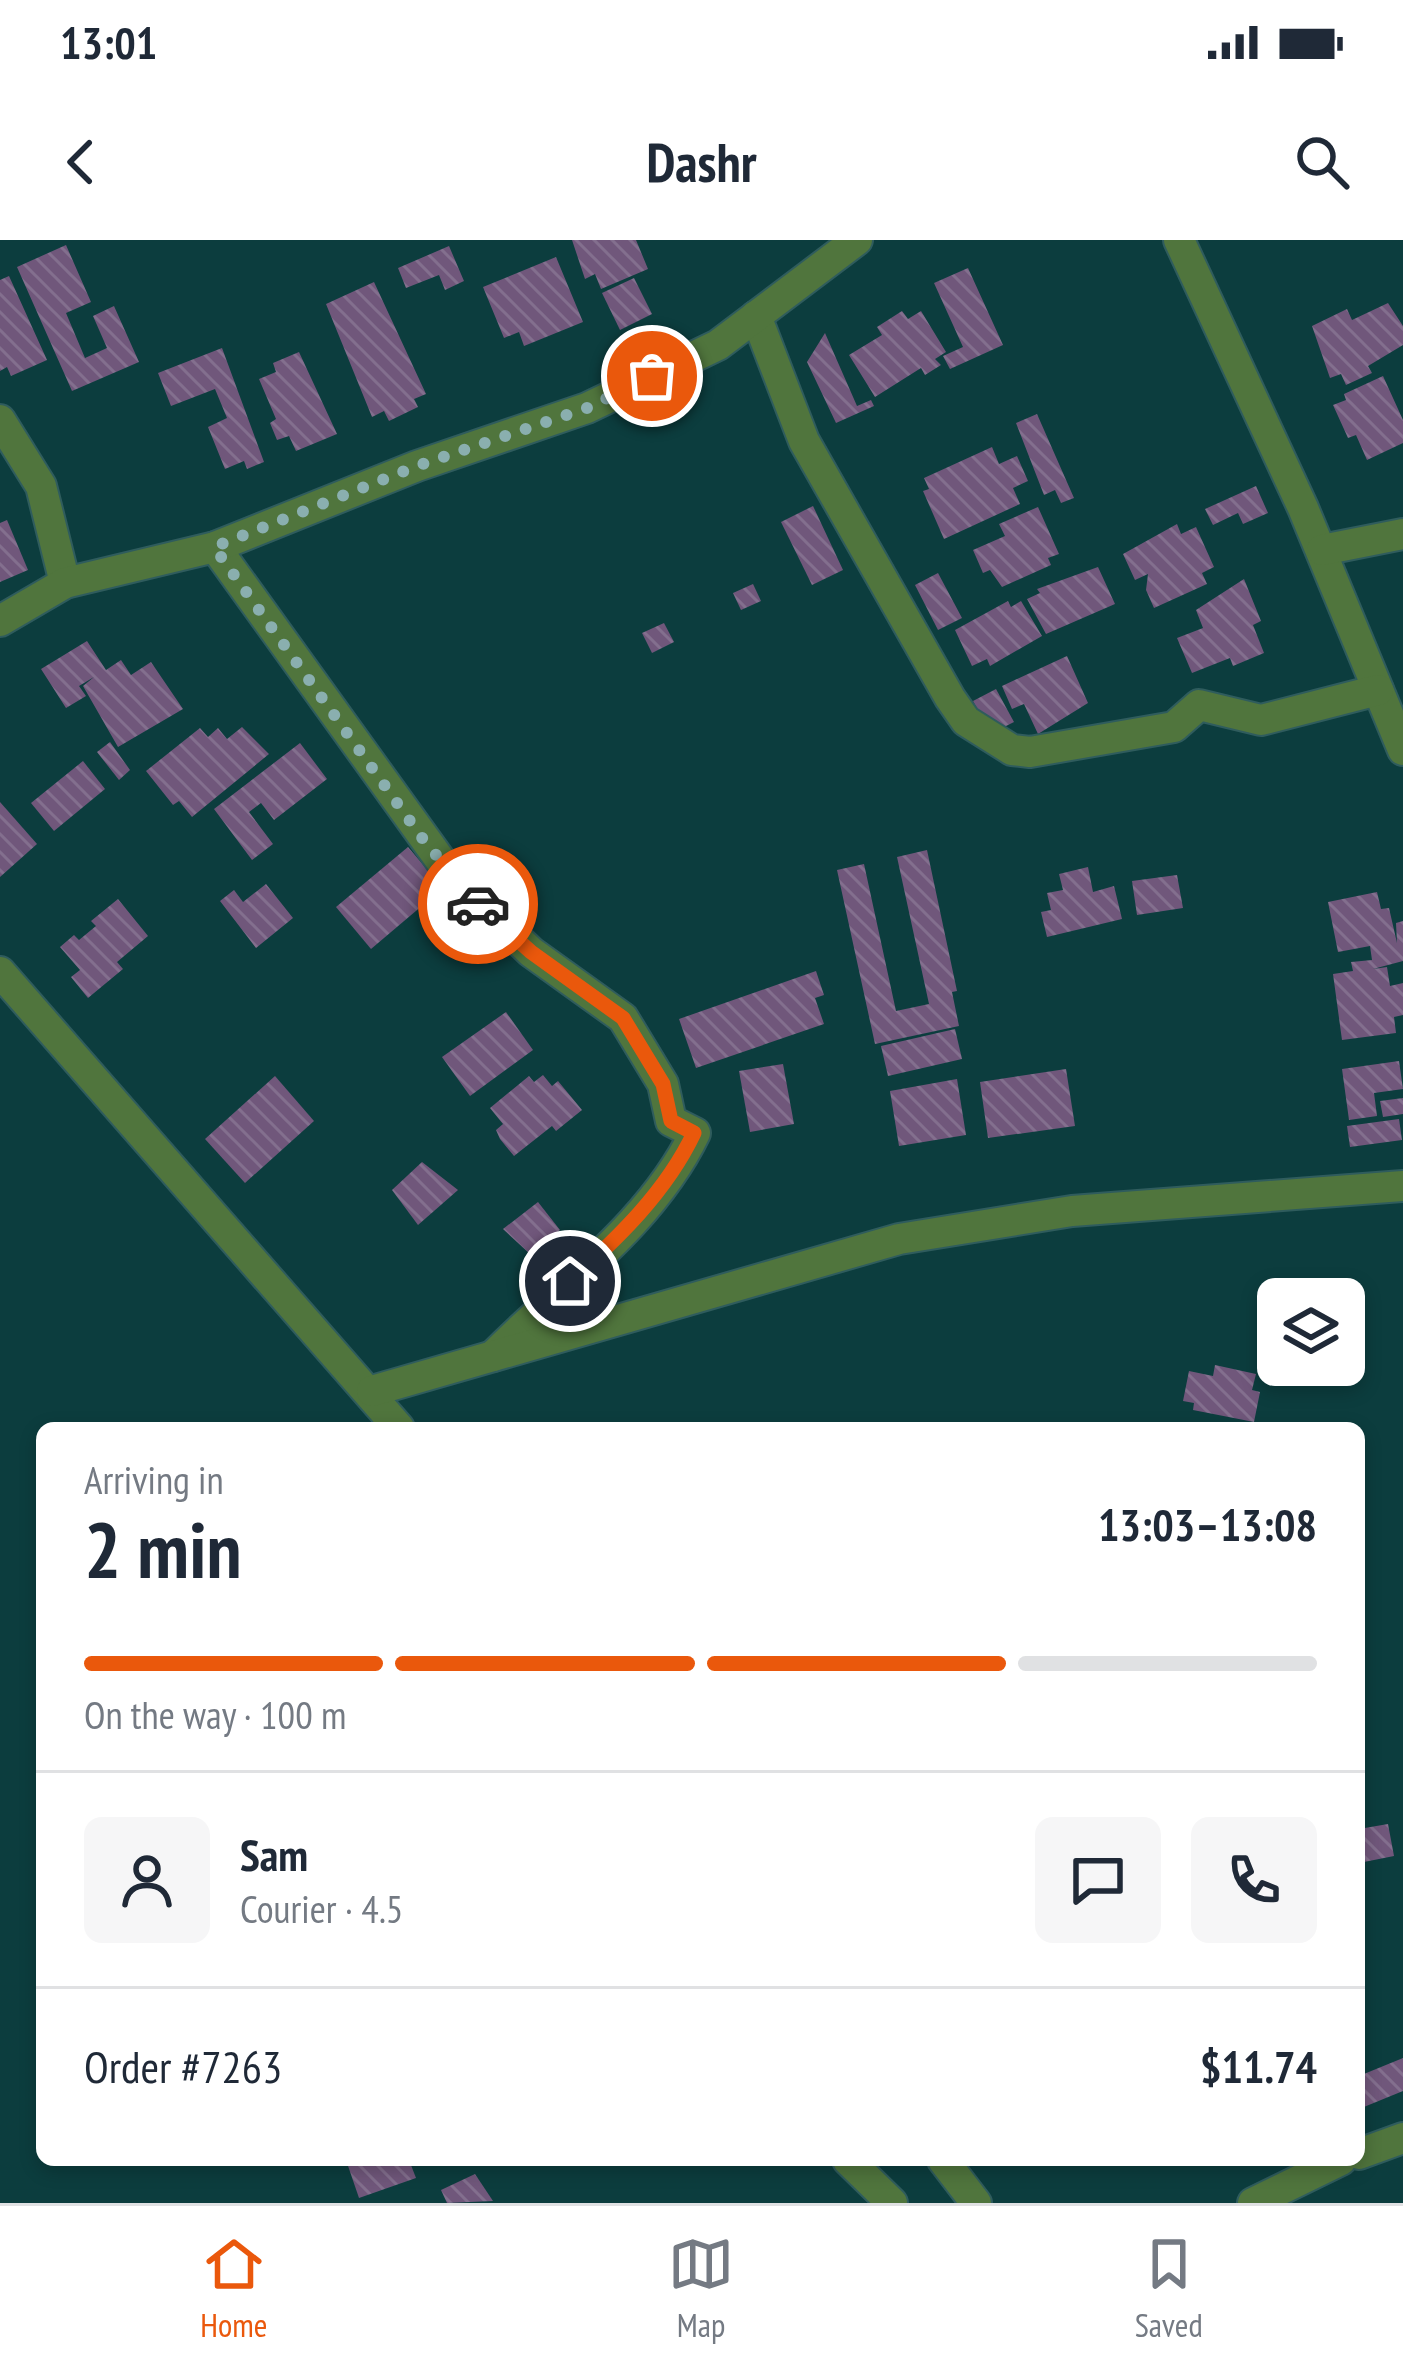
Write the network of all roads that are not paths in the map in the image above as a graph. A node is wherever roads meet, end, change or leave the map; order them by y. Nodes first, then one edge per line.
1 (857, 240) edge
2 (1179, 240) edge
3 (756, 316) junction
4 (0, 420) edge
5 (1403, 534) edge
6 (214, 547) junction
7 (1322, 550) junction
8 (65, 583) junction
9 (0, 621) edge
10 (1378, 690) junction
11 (1403, 750) edge
12 (5, 985) edge
13 (1403, 1186) edge
14 (493, 1356) junction
15 (372, 1391) junction
16 (395, 1422) edge
17 (1403, 2138) edge
18 (1365, 2151) edge
19 (854, 2166) edge
20 (948, 2166) edge
21 (1329, 2166) edge
22 (892, 2203) edge
23 (976, 2203) edge
24 (1253, 2203) edge

1 - 3 street
2 - 7 street
3 - 6 street
3 - 10 street
4 - 8 street
5 - 7 street
6 - 8 street
6 - 14 street
7 - 10 street
8 - 9 street
10 - 11 street
12 - 15 street
13 - 14 street
14 - 15 street
15 - 16 street
17 - 18 street
19 - 22 street
20 - 23 street
21 - 24 street

